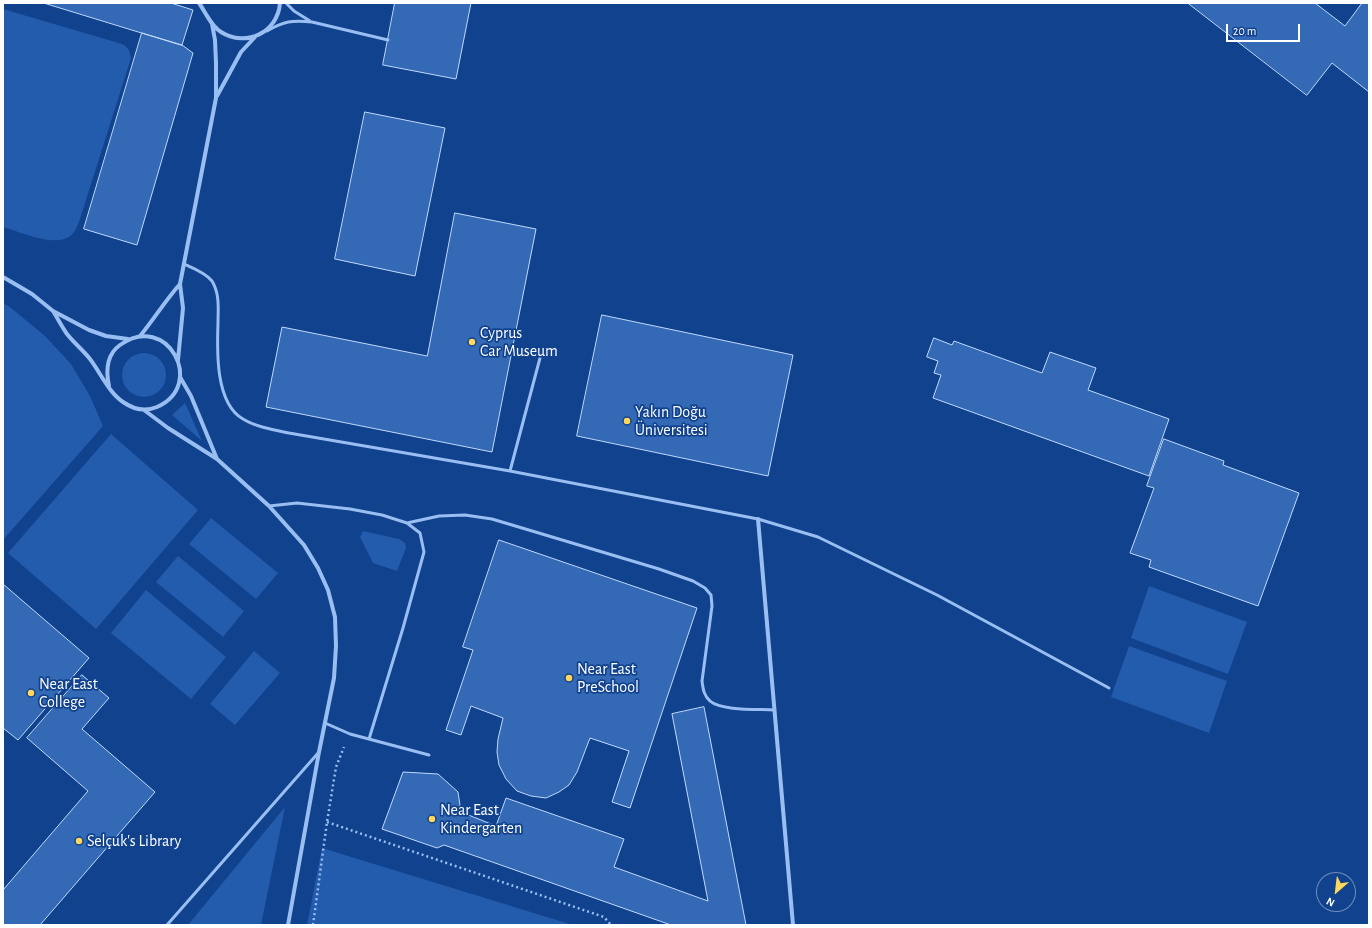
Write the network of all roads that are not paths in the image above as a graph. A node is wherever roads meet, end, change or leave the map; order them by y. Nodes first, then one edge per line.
1 (199, 3) edge
2 (204, 3) edge
3 (280, 3) edge
4 (286, 3) edge
5 (206, 13) junction
6 (312, 22) junction
7 (212, 24) junction
8 (266, 31) junction
9 (255, 37) junction
10 (388, 40) dead end
11 (216, 98) junction
12 (184, 264) junction
13 (3, 277) edge
14 (180, 284) junction
15 (53, 311) junction
16 (140, 336) junction
17 (128, 339) junction
18 (540, 358) dead end
19 (178, 360) junction
20 (180, 377) junction
21 (109, 386) junction
22 (144, 410) junction
23 (217, 459) junction
24 (510, 471) junction
25 (269, 506) junction
26 (758, 519) junction
27 (407, 523) junction
28 (1108, 688) dead end
29 (774, 710) junction
30 (325, 723) junction
31 (369, 739) junction
32 (319, 752) junction
33 (429, 755) dead end
34 (167, 925) edge
35 (288, 925) edge
36 (793, 925) edge

1 - 5 street
2 - 5 street
3 - 8 street
4 - 6 lane
5 - 7 street
6 - 8 lane
6 - 10 lane
7 - 9 street
7 - 11 street
8 - 9 street
9 - 11 street
11 - 12 street
12 - 14 street
12 - 24 lane
13 - 15 street
14 - 16 street
14 - 19 street
15 - 17 street
15 - 21 street
16 - 17 street
16 - 19 street
17 - 21 street
18 - 24 lane
19 - 20 street
20 - 22 street
20 - 23 street
21 - 22 street
22 - 23 street
23 - 25 street
24 - 26 lane
25 - 27 lane
25 - 30 street
26 - 28 lane
26 - 29 street
27 - 29 lane
27 - 31 lane
29 - 36 street
30 - 31 lane
30 - 32 street
31 - 33 lane
32 - 34 lane
32 - 35 street

